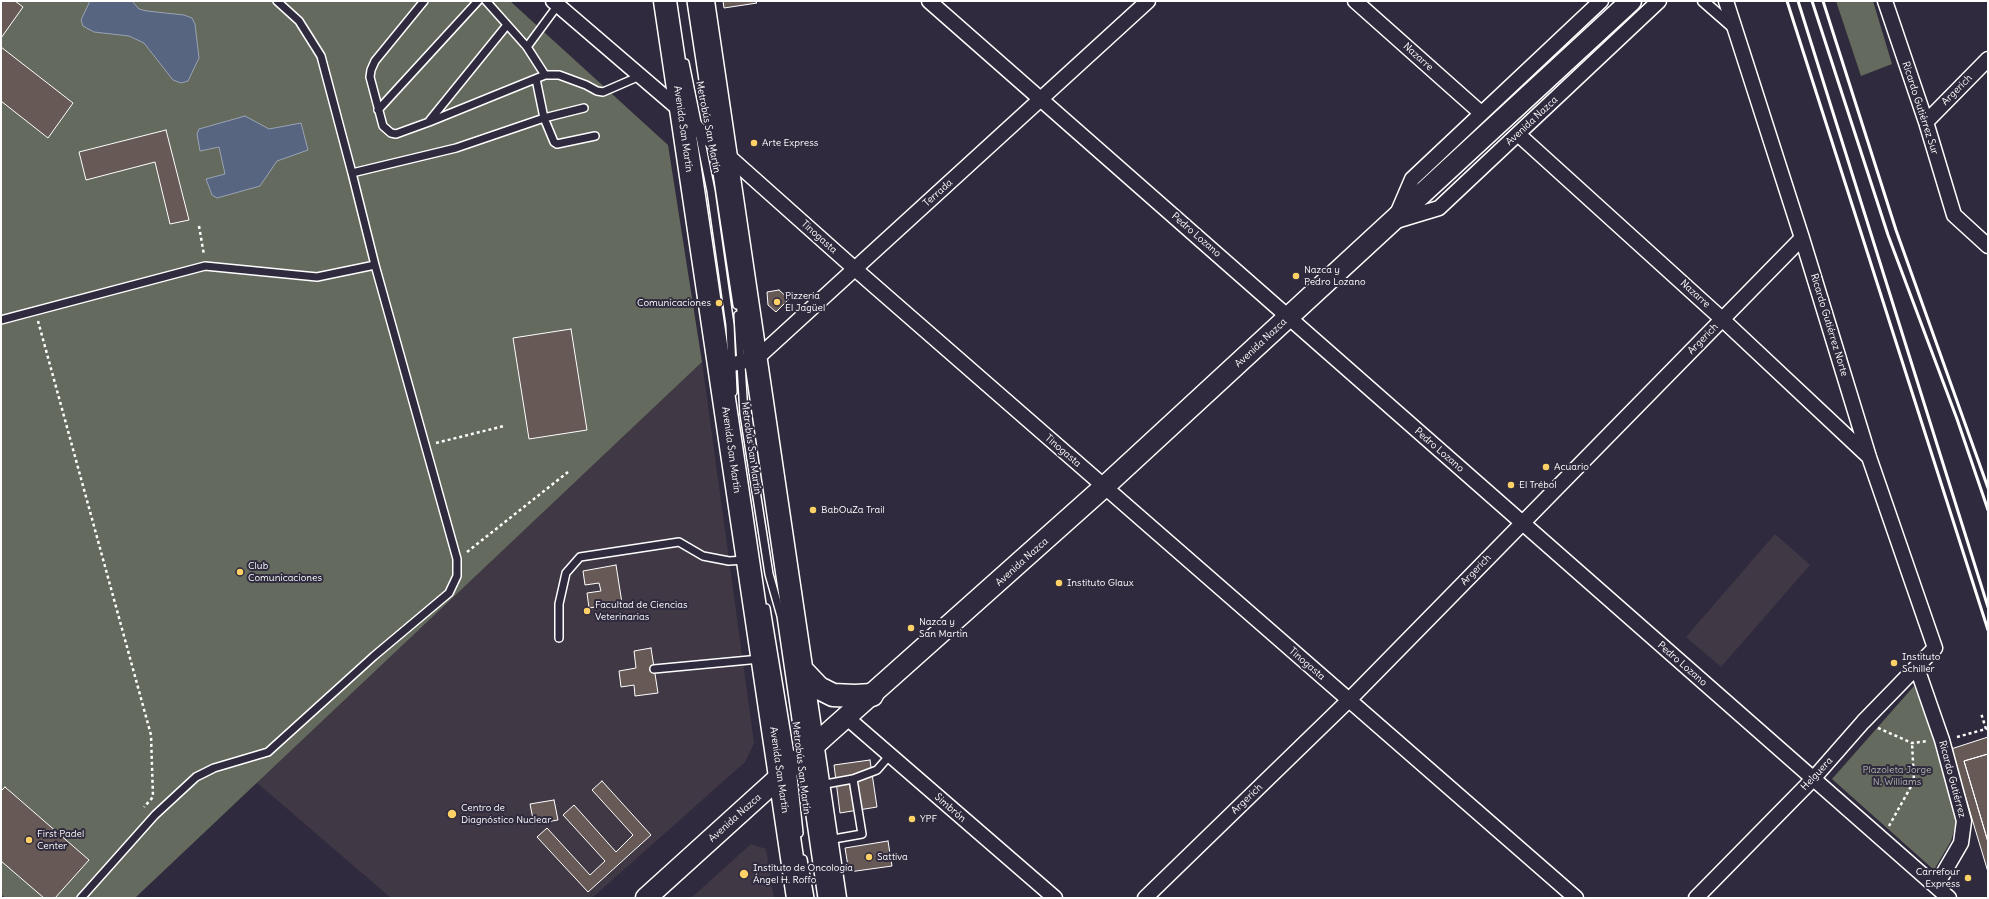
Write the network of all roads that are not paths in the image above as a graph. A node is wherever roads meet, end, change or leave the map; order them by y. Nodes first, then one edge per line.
1 (277, 1) edge
2 (424, 1) edge
3 (478, 1) edge
4 (486, 1) edge
5 (665, 1) edge
6 (691, 1) edge
7 (703, 1) edge
8 (929, 1) edge
9 (1148, 1) edge
10 (1355, 1) edge
11 (1601, 1) edge
12 (1631, 1) edge
13 (1659, 1) edge
14 (1703, 1) edge
15 (1726, 1) edge
16 (1885, 1) edge
17 (555, 3) edge
18 (507, 25) junction
19 (1735, 30) junction
20 (527, 48) junction
21 (684, 55) dead end
22 (1988, 59) edge
23 (545, 75) junction
24 (640, 76) junction
25 (536, 79) junction
26 (1042, 99) junction
27 (584, 108) dead end
28 (378, 110) junction
29 (680, 110) junction
30 (1481, 113) junction
31 (544, 118) junction
32 (429, 122) junction
33 (1926, 122) junction
34 (698, 129) junction
35 (1519, 135) junction
36 (595, 136) dead end
37 (719, 147) junction
38 (352, 173) junction
39 (1394, 222) junction
40 (1802, 238) junction
41 (1988, 246) edge
42 (375, 265) junction
43 (855, 269) junction
44 (1289, 317) junction
45 (1722, 319) junction
46 (1, 320) edge
47 (737, 363) junction
48 (734, 400) dead end
49 (1869, 457) junction
50 (1104, 487) junction
51 (1522, 523) junction
52 (748, 560) junction
53 (765, 600) dead end
54 (559, 638) dead end
55 (1935, 648) joint
56 (762, 659) junction
57 (800, 668) junction
58 (1916, 668) junction
59 (654, 669) dead end
60 (872, 695) junction
61 (1348, 700) junction
62 (846, 717) junction
63 (890, 755) junction
64 (797, 762) junction
65 (853, 779) junction
66 (1813, 779) junction
67 (817, 785) junction
68 (826, 840) junction
69 (801, 844) dead end
70 (802, 852) dead end
71 (1936, 886) junction
72 (81, 898) edge
73 (646, 898) edge
74 (798, 898) edge
75 (810, 898) edge
76 (822, 898) edge
77 (835, 898) edge
78 (1055, 898) edge
79 (1145, 898) edge
80 (1576, 898) edge
81 (1696, 898) edge
82 (1949, 898) edge

1 - 38 lane
2 - 28 lane
3 - 28 lane
4 - 18 lane
5 - 29 main road, Avenida San Martín
6 - 37 lane, Metrobús San Martín
7 - 37 main road, Avenida San Martín
8 - 26 street, Pedro Lozano
9 - 26 street, Terrada
10 - 30 street, Nazarre
11 - 30 street, Avenida Nazca
12 - 39 main road, Avenida Nazca
13 - 35 street, Avenida Nazca
14 - 19 street
15 - 19 street, Ricardo Gutiérrez Norte
16 - 33 street, Ricardo Gutiérrez Sur
17 - 20 lane
17 - 24 street, Tinogasta
18 - 20 lane
18 - 32 lane
19 - 40 street, Ricardo Gutiérrez Norte
20 - 23 lane
21 - 34 lane, Metrobús San Martín
22 - 33 street, Argerich
23 - 24 lane
23 - 25 lane
24 - 29 street, Tinogasta
25 - 31 lane
25 - 32 lane
26 - 43 street, Terrada
26 - 44 street, Pedro Lozano
27 - 31 lane
28 - 32 lane
29 - 34 street, Tinogasta
29 - 47 main road, Avenida San Martín
30 - 39 street, Avenida Nazca
31 - 36 lane
31 - 38 lane
33 - 41 street, Ricardo Gutiérrez Sur
34 - 37 street, Tinogasta
34 - 47 lane, Metrobús San Martín
35 - 39 street, Avenida Nazca
35 - 45 street, Nazarre
37 - 43 street, Tinogasta
37 - 47 main road, Avenida San Martín
38 - 42 lane
39 - 44 main road, Avenida Nazca
40 - 45 street, Argerich
40 - 49 street, Ricardo Gutiérrez Norte
42 - 46 lane
42 - 72 lane
43 - 47 street, Terrada
43 - 50 street, Tinogasta
44 - 50 main road, Avenida Nazca
44 - 51 street, Pedro Lozano
45 - 49 street, Nazarre
45 - 51 street, Argerich
47 - 48 lane, Metrobús San Martín
47 - 52 main road, Avenida San Martín
47 - 57 main road, Avenida San Martín
47 - 64 lane, Metrobús San Martín
49 - 55 street, Ricardo Gutiérrez Norte
50 - 60 main road, Avenida Nazca
50 - 61 street, Tinogasta
51 - 61 street, Argerich
51 - 66 street, Pedro Lozano
52 - 54 lane
52 - 56 main road, Avenida San Martín
53 - 64 lane, Metrobús San Martín
55 - 58 street, Helguera
56 - 59 lane
56 - 64 main road, Avenida San Martín
57 - 60 main road
57 - 64 main road, Avenida San Martín
58 - 66 street, Helguera
58 - 71 street, Ricardo Gutiérrez
60 - 62 main road, Avenida Nazca
61 - 79 street, Argerich
61 - 80 street, Tinogasta
62 - 63 street, Simbrón
62 - 64 main road, Avenida Nazca
63 - 65 lane
63 - 78 street, Simbrón
64 - 67 main road, Avenida San Martín
64 - 69 lane, Metrobús San Martín
64 - 73 main road, Avenida Nazca
64 - 74 main road, Avenida San Martín
64 - 76 lane, Metrobús San Martín
65 - 67 lane
65 - 68 lane
66 - 71 street, Pedro Lozano
66 - 81 street, Helguera
67 - 68 main road, Avenida San Martín
68 - 77 main road, Avenida San Martín
70 - 75 lane
71 - 82 street, Pedro Lozano

